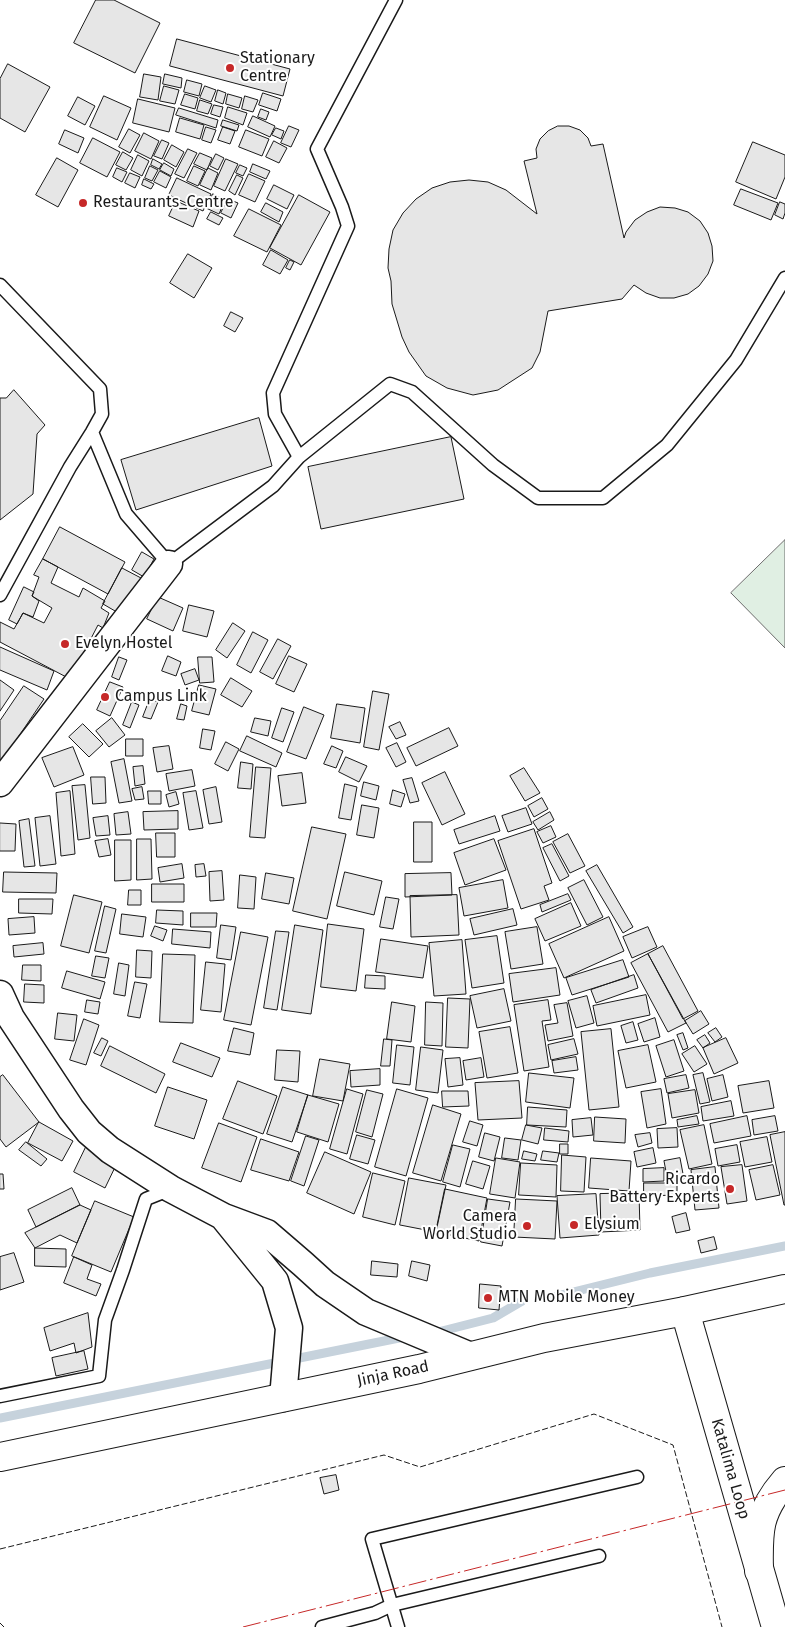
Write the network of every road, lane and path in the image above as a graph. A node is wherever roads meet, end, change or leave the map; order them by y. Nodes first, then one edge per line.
1 (396, 0) edge
2 (785, 278) edge
3 (0, 285) edge
4 (92, 432) junction
5 (299, 457) junction
6 (169, 564) junction
7 (0, 595) edge
8 (0, 783) edge
9 (0, 994) edge
10 (171, 1189) junction
11 (224, 1217) junction
12 (785, 1289) edge
13 (685, 1311) junction
14 (471, 1356) junction
15 (0, 1396) edge
16 (283, 1398) junction
17 (0, 1457) edge
18 (636, 1477) dead end
19 (785, 1481) edge
20 (599, 1556) dead end
21 (759, 1571) junction
22 (392, 1605) junction
23 (779, 1625) edge
24 (322, 1627) edge
25 (398, 1627) edge

1 - 5 lane
2 - 5 lane
3 - 4 lane
4 - 6 lane
4 - 7 lane
5 - 6 lane
6 - 8 street
9 - 10 street
10 - 11 street
10 - 15 lane
11 - 14 street
11 - 16 street
12 - 13 main road, Jinja Road
13 - 14 main road, Jinja Road
13 - 21 main road, Katalima Loop
14 - 16 main road, Jinja Road
16 - 17 main road, Jinja Road
18 - 22 lane
19 - 21 main road
20 - 22 lane
21 - 23 main road, Katalima Loop
22 - 24 lane
22 - 25 lane

